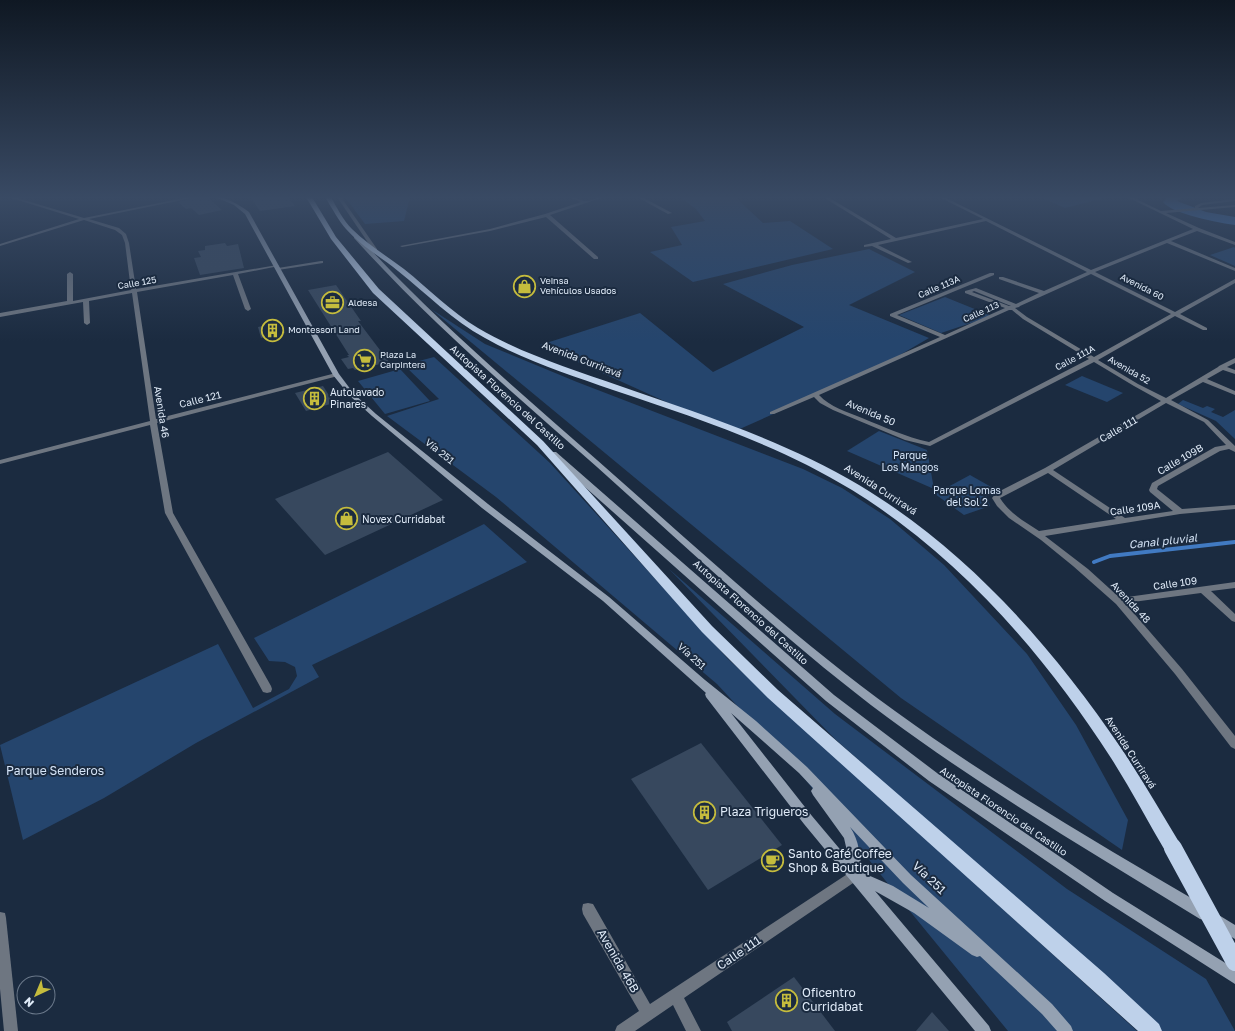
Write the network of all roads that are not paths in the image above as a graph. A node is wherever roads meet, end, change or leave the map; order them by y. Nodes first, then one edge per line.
1 (127, 245) edge
2 (265, 245) edge
3 (339, 245) edge
4 (363, 245) edge
5 (370, 245) edge
6 (372, 245) edge
7 (407, 245) edge
8 (581, 245) edge
9 (874, 245) edge
10 (1037, 245) edge
11 (1154, 245) edge
12 (1179, 245) edge
13 (402, 246) dead end
14 (375, 249) junction
15 (596, 258) dead end
16 (321, 262) dead end
17 (910, 262) dead end
18 (277, 268) junction
19 (1235, 270) edge
20 (1092, 272) junction
21 (70, 274) dead end
22 (235, 274) junction
23 (992, 274) dead end
24 (1001, 278) dead end
25 (1235, 280) edge
26 (134, 292) junction
27 (1044, 294) junction
28 (86, 299) junction
29 (70, 302) junction
30 (1013, 307) junction
31 (248, 309) dead end
32 (1174, 313) junction
33 (0, 315) edge
34 (87, 323) dead end
35 (1206, 329) dead end
36 (946, 337) junction
37 (1093, 360) junction
38 (1235, 360) edge
39 (1222, 367) junction
40 (1235, 372) edge
41 (336, 375) junction
42 (1202, 379) junction
43 (1235, 393) edge
44 (816, 395) junction
45 (1168, 401) junction
46 (772, 414) dead end
47 (153, 422) junction
48 (540, 443) junction
49 (921, 444) joint
50 (1233, 448) edge
51 (0, 462) edge
52 (1048, 470) junction
53 (999, 495) joint
54 (1235, 507) edge
55 (1180, 512) junction
56 (1122, 520) junction
57 (1039, 534) junction
58 (1235, 585) edge
59 (1204, 590) junction
60 (1118, 602) junction
61 (1235, 620) edge
62 (701, 683) junction
63 (267, 689) dead end
64 (1235, 744) edge
65 (803, 770) junction
66 (855, 875) junction
67 (588, 909) dead end
68 (0, 918) edge
69 (1235, 932) edge
70 (2, 953) edge
71 (1235, 962) edge
72 (1003, 968) junction
73 (1235, 977) edge
74 (675, 995) junction
75 (648, 1013) junction
76 (11, 1031) edge
77 (622, 1031) edge
78 (694, 1031) edge
79 (984, 1031) edge
80 (1066, 1031) edge
81 (1152, 1031) edge

1 - 26 street, Avenida 46
2 - 18 main road, Vía 251
3 - 48 highway, Autopista Florencio del Castillo
4 - 69 main road, Autopista Florencio del Castillo
5 - 14 highway, Avenida Curriravá
6 - 14 street
7 - 13 street
8 - 15 street
9 - 17 street
10 - 20 street, Avenida 60
11 - 20 street, Calle 113
12 - 19 street
14 - 71 highway, Avenida Curriravá, bridge
16 - 18 street, Calle 125
18 - 22 street, Calle 125
18 - 41 main road, Vía 251
20 - 27 street, Calle 113
20 - 32 street, Avenida 60
21 - 29 street
22 - 26 street, Calle 125
22 - 31 street
23 - 36 street, Calle 113A
24 - 27 street
25 - 32 street, Calle 111A
26 - 28 street, Calle 125
26 - 47 street, Avenida 46
27 - 30 street, Calle 113
28 - 29 street, Calle 125
28 - 34 street
29 - 33 street, Calle 125
30 - 30 street
30 - 36 street, Calle 113
30 - 37 street, Avenida 52
32 - 35 street, Avenida 60
32 - 37 street, Calle 111A
36 - 44 street, Calle 113
37 - 45 street, Avenida 52
37 - 49 street, Calle 111A
38 - 39 street, Calle 111
39 - 40 street
39 - 42 street, Calle 111
41 - 47 street, Calle 121
41 - 62 main road, Vía 251
42 - 43 street
42 - 45 street, Calle 111
44 - 46 street, Calle 113
44 - 49 street, Avenida 50
45 - 50 street, Avenida 52
45 - 52 street, Calle 111
47 - 51 street, Calle 121
47 - 63 street, Avenida 46
48 - 73 main road, Autopista Florencio del Castillo
48 - 81 highway
50 - 55 street, Calle 109B
52 - 53 street, Calle 111
52 - 56 street
53 - 57 street, Avenida 48
54 - 55 street, Calle 109A
55 - 56 street, Calle 109A
56 - 57 street, Calle 109A
57 - 60 street, Avenida 48
58 - 59 street, Calle 109
59 - 60 street, Calle 109
59 - 61 street
60 - 64 street, Avenida 48
62 - 65 main road, Vía 251
62 - 66 main road, Vía 251
65 - 66 main road
65 - 72 main road, Vía 251
66 - 72 main road
66 - 74 street, Calle 111
66 - 79 main road, Vía 251
67 - 75 street, Avenida 46B
68 - 70 street
70 - 76 street
72 - 80 main road, Vía 251
74 - 75 street, Calle 111
74 - 78 street
75 - 77 street, Calle 111

